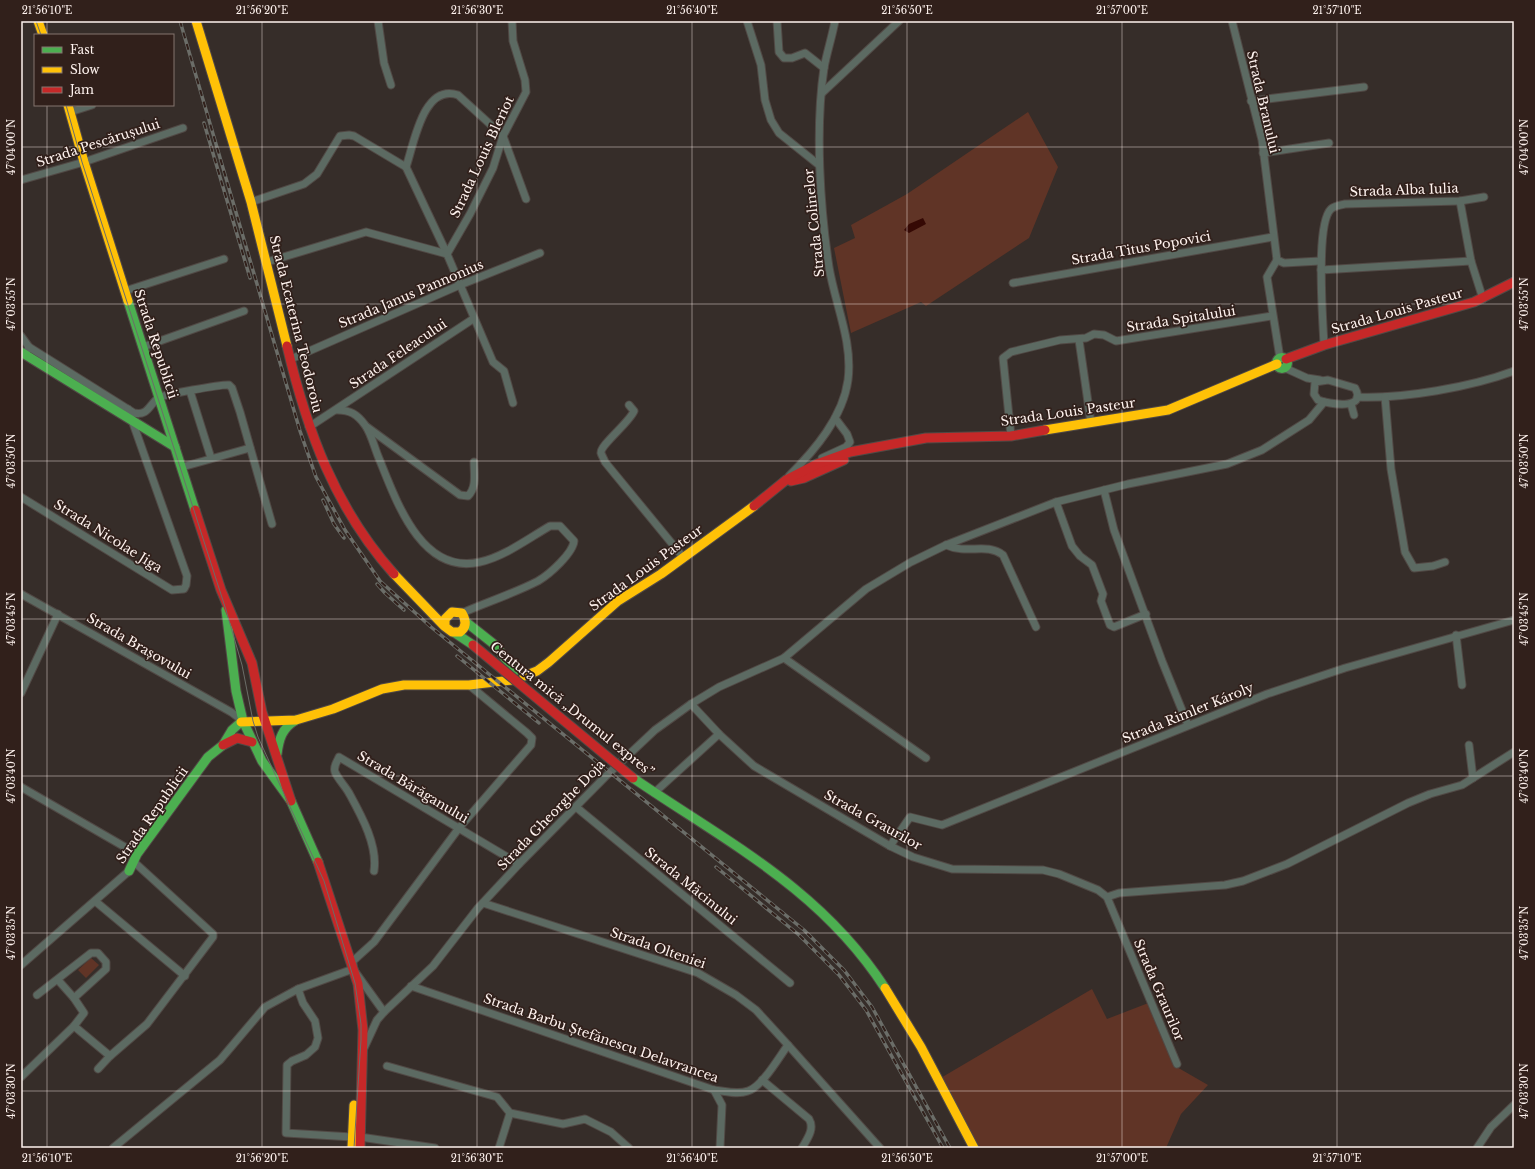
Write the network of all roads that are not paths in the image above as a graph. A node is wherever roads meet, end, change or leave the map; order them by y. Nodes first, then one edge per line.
1 (38, 21) edge
2 (196, 21) edge
3 (378, 21) edge
4 (512, 21) edge
5 (747, 21) edge
6 (777, 21) edge
7 (835, 21) edge
8 (899, 21) edge
9 (1232, 21) edge
10 (43, 34) edge
11 (824, 68) junction
12 (391, 86) dead end
13 (1364, 87) dead end
14 (822, 93) junction
15 (1251, 101) junction
16 (86, 106) edge
17 (69, 109) edge
18 (183, 128) dead end
19 (503, 136) junction
20 (1329, 143) dead end
21 (1263, 153) junction
22 (84, 162) junction
23 (819, 164) junction
24 (406, 168) junction
25 (21, 180) edge
26 (1484, 197) dead end
27 (526, 199) dead end
28 (1460, 201) junction
29 (251, 202) junction
30 (1273, 238) junction
31 (540, 253) dead end
32 (446, 254) junction
33 (224, 259) dead end
34 (1277, 260) junction
35 (1320, 261) junction
36 (1471, 261) junction
37 (267, 262) junction
38 (1321, 270) junction
39 (1514, 282) edge
40 (1013, 283) dead end
41 (460, 285) junction
42 (125, 291) junction
43 (1483, 299) junction
44 (244, 311) dead end
45 (1272, 316) junction
46 (473, 319) junction
47 (21, 336) edge
48 (1079, 340) junction
49 (1324, 345) junction
50 (143, 347) junction
51 (25, 351) edge
52 (291, 359) junction
53 (1282, 363) junction
54 (1514, 372) edge
55 (1307, 378) junction
56 (1322, 380) junction
57 (1314, 387) junction
58 (190, 391) junction
59 (1357, 396) junction
60 (159, 397) junction
61 (1385, 397) junction
62 (1315, 398) junction
63 (513, 402) dead end
64 (1324, 402) junction
65 (1351, 404) junction
66 (629, 405) dead end
67 (128, 409) junction
68 (337, 410) junction
69 (1318, 410) junction
70 (1354, 415) dead end
71 (834, 418) junction
72 (132, 422) junction
73 (1091, 423) junction
74 (366, 426) junction
75 (309, 427) junction
76 (1011, 436) junction
77 (175, 447) junction
78 (250, 448) junction
79 (812, 452) junction
80 (855, 452) junction
81 (211, 458) junction
82 (474, 462) dead end
83 (817, 462) junction
84 (182, 467) junction
85 (786, 480) junction
86 (1104, 490) junction
87 (21, 497) edge
88 (1056, 502) junction
89 (272, 524) dead end
90 (946, 545) junction
91 (683, 557) junction
92 (1445, 562) dead end
93 (221, 590) junction
94 (23, 596) edge
95 (427, 606) junction
96 (462, 613) junction
97 (58, 614) junction
98 (449, 614) junction
99 (1146, 614) junction
100 (1514, 620) edge
101 (446, 626) junction
102 (1036, 627) dead end
103 (462, 628) junction
104 (1456, 635) junction
105 (784, 658) junction
106 (514, 675) junction
107 (469, 685) junction
108 (1462, 686) dead end
109 (21, 693) edge
110 (691, 704) junction
111 (296, 720) junction
112 (243, 721) junction
113 (264, 722) junction
114 (1188, 725) junction
115 (719, 734) junction
116 (252, 742) junction
117 (223, 744) junction
118 (1469, 745) dead end
119 (1514, 752) edge
120 (277, 756) junction
121 (926, 758) dead end
122 (1473, 778) junction
123 (21, 787) edge
124 (654, 793) junction
125 (291, 801) junction
126 (576, 807) junction
127 (460, 828) junction
128 (890, 846) junction
129 (135, 858) junction
130 (520, 864) junction
131 (130, 871) joint
132 (374, 871) dead end
133 (1107, 897) junction
134 (95, 901) junction
135 (483, 902) junction
136 (21, 965) edge
137 (353, 968) junction
138 (185, 976) junction
139 (58, 980) junction
140 (356, 980) junction
141 (790, 983) dead end
142 (411, 986) junction
143 (298, 989) junction
144 (37, 995) dead end
145 (74, 998) junction
146 (384, 1012) junction
147 (74, 1026) junction
148 (788, 1045) junction
149 (362, 1051) junction
150 (110, 1056) junction
151 (1177, 1064) dead end
152 (388, 1066) dead end
153 (98, 1069) dead end
154 (21, 1076) edge
155 (762, 1080) junction
156 (714, 1090) junction
157 (1514, 1105) edge
158 (510, 1113) junction
159 (356, 1137) junction
160 (114, 1148) edge
161 (352, 1148) edge
162 (360, 1148) edge
163 (435, 1148) edge
164 (499, 1148) edge
165 (629, 1148) edge
166 (720, 1148) edge
167 (802, 1148) edge
168 (880, 1148) edge
169 (974, 1148) edge
170 (1476, 1148) edge

1 - 10 main road
2 - 29 main road, Strada Ecaterina Teodoroiu
3 - 12 street
4 - 19 street, Strada Louis Bleriot
5 - 23 street
6 - 11 street
7 - 11 street, Strada Colinelor
8 - 14 street
9 - 15 street, Strada Branului
11 - 14 street, Strada Colinelor
13 - 15 street
14 - 23 street, Strada Colinelor
15 - 21 street, Strada Branului
16 - 17 street
17 - 22 main road, Strada Republicii
18 - 22 street, Strada Pescărușului
19 - 24 street
19 - 27 street
19 - 32 street, Strada Louis Bleriot
20 - 21 street
21 - 30 street, Strada Branului
22 - 25 street, Strada Pescărușului
22 - 42 main road, Strada Republicii
23 - 71 street, Strada Colinelor
24 - 29 street
24 - 32 street
26 - 28 street, Strada Alba Iulia
28 - 35 street, Strada Alba Iulia
28 - 36 street
29 - 37 main road, Strada Ecaterina Teodoroiu
30 - 34 street, Strada Branului
30 - 40 street, Strada Titus Popovici
31 - 41 street, Strada Janus Pannonius
32 - 37 street
32 - 41 street
33 - 42 street
34 - 35 street
34 - 45 street
35 - 38 street
36 - 38 street
36 - 43 street
37 - 52 main road, Strada Ecaterina Teodoroiu
38 - 49 street
39 - 43 main road, Strada Louis Pasteur
41 - 46 street
41 - 52 street, Strada Janus Pannonius
42 - 50 main road, Strada Republicii
43 - 49 main road, Strada Louis Pasteur
44 - 50 street
45 - 48 street, Strada Spitalului
45 - 53 street
46 - 63 street
46 - 68 street, Strada Feleacului
47 - 51 street
48 - 73 street
48 - 76 street, Strada Spitalului
49 - 53 main road, Strada Louis Pasteur
50 - 60 main road, Strada Republicii
51 - 67 street
51 - 72 main road
52 - 75 main road, Strada Ecaterina Teodoroiu
53 - 55 street
53 - 73 main road, Strada Louis Pasteur
54 - 61 street
55 - 56 street
55 - 57 street
56 - 57 street
56 - 59 street
57 - 62 street
58 - 60 street
58 - 78 street
58 - 81 street
59 - 61 street
59 - 65 street
60 - 67 street
60 - 77 main road, Strada Republicii
61 - 92 street
62 - 64 street
62 - 69 street
64 - 65 street
64 - 69 street, Strada Gheorghe Doja
65 - 70 street
66 - 91 street
67 - 72 street
68 - 74 street, Strada Feleacului
68 - 75 street, Strada Feleacului
69 - 86 street, Strada Gheorghe Doja
71 - 79 street, Strada Colinelor
71 - 83 street
72 - 77 main road
72 - 87 street, Strada Nicolae Jiga
73 - 76 main road, Strada Louis Pasteur
74 - 82 street, Strada Feleacului
74 - 96 street, Strada Feleacului
75 - 95 main road, Strada Ecaterina Teodoroiu
76 - 80 main road, Strada Louis Pasteur
77 - 84 main road, Strada Republicii
78 - 81 street
78 - 89 street
79 - 83 street
79 - 85 street, Strada Colinelor
80 - 83 main road, Strada Louis Pasteur
80 - 85 main road, Strada Louis Pasteur
81 - 84 street
83 - 85 main road, Strada Louis Pasteur
84 - 93 main road, Strada Republicii
85 - 91 main road, Strada Louis Pasteur
86 - 88 street, Strada Gheorghe Doja
86 - 99 street
88 - 90 street, Strada Gheorghe Doja
88 - 99 street
90 - 102 street
90 - 105 street, Strada Gheorghe Doja
91 - 106 main road, Strada Louis Pasteur
93 - 112 main road, Strada Republicii
93 - 113 main road, Strada Republicii
94 - 97 street, Strada Brașovului
95 - 98 main road, Strada Ecaterina Teodoroiu
95 - 101 main road, Strada Ecaterina Teodoroiu
96 - 98 main road
96 - 103 main road
97 - 109 street
97 - 112 street, Strada Brașovului
98 - 101 main road
99 - 114 street
100 - 104 street, Strada Rimler Károly
101 - 103 main road
103 - 106 main road
103 - 124 main road, Centura mică „Drumul expres”, bridge
104 - 108 street
104 - 114 street, Strada Rimler Károly
105 - 110 street, Strada Gheorghe Doja
105 - 121 street
106 - 107 main road
107 - 111 main road
107 - 127 street
110 - 115 street, Strada Graurilor
110 - 126 street, Strada Gheorghe Doja
111 - 113 main road
111 - 120 main road
112 - 113 main road
112 - 116 main road, Strada Republicii
112 - 117 main road, Strada Republicii
113 - 120 main road, Strada Republicii
114 - 128 street, Strada Rimler Károly
115 - 124 street, Centura mică „Drumul expres”
115 - 128 street, Strada Graurilor
116 - 117 main road
116 - 125 main road, Strada Republicii
117 - 129 main road, Strada Republicii
118 - 122 street
119 - 122 street
120 - 125 main road, Strada Republicii
122 - 133 street
123 - 129 street
124 - 169 main road, Centura mică „Drumul expres”
125 - 137 main road
126 - 130 street, Strada Gheorghe Doja
126 - 141 street, Strada Măcinului
127 - 130 street, Strada Bărăganului
127 - 132 street, Strada Bărăganului
127 - 137 street
128 - 133 street, Strada Graurilor
129 - 131 main road, Strada Republicii
129 - 138 street
130 - 135 street, Strada Gheorghe Doja
131 - 134 street, Strada Republicii
133 - 151 street, Strada Graurilor
134 - 136 street, Strada Republicii
134 - 138 street
135 - 142 street, Strada Gheorghe Doja
135 - 148 street, Strada Olteniei
137 - 140 main road
137 - 143 street
137 - 146 street
138 - 150 street
139 - 144 street
139 - 145 street
139 - 145 street
140 - 149 main road
140 - 159 main road
142 - 146 street, Strada Gheorghe Doja
142 - 156 street, Strada Barbu Ștefănescu Delavrancea
143 - 159 street
143 - 160 street
145 - 147 street
146 - 149 street, Strada Gheorghe Doja
147 - 150 street
147 - 154 street
148 - 155 street, Strada Barbu Ștefănescu Delavrancea
148 - 168 street, Strada Olteniei
149 - 159 main road
150 - 153 street
152 - 158 street
155 - 156 street, Strada Barbu Ștefănescu Delavrancea
155 - 167 street
156 - 166 street
157 - 170 street
158 - 164 street
158 - 165 street
159 - 161 main road
159 - 162 main road
159 - 163 street

